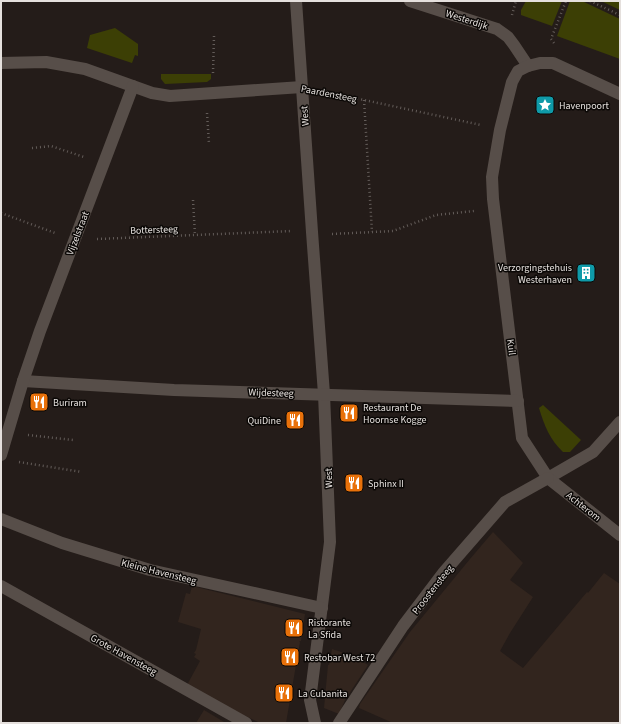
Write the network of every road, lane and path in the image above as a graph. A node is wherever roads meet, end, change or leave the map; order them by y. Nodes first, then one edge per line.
1 (296, 1) edge
2 (410, 1) edge
3 (566, 1) edge
4 (590, 1) edge
5 (620, 15) edge
6 (214, 36) dead end
7 (1, 63) edge
8 (553, 63) junction
9 (528, 66) junction
10 (133, 86) junction
11 (302, 87) junction
12 (210, 93) junction
13 (620, 94) edge
14 (364, 100) junction
15 (500, 130) junction
16 (209, 144) dead end
17 (32, 148) dead end
18 (103, 164) junction
19 (193, 200) dead end
20 (494, 208) junction
21 (1, 213) edge
22 (312, 232) junction
23 (372, 232) junction
24 (195, 235) junction
25 (74, 240) junction
26 (23, 381) junction
27 (324, 394) junction
28 (518, 401) junction
29 (620, 422) edge
30 (5, 426) edge
31 (73, 440) dead end
32 (1, 455) edge
33 (16, 462) dead end
34 (82, 472) dead end
35 (548, 478) junction
36 (1, 519) edge
37 (620, 535) edge
38 (1, 586) edge
39 (322, 608) junction
40 (246, 723) edge
41 (315, 723) edge
42 (340, 723) edge

1 - 11 street, West
2 - 9 street, Westerdijk
3 - 8 path
4 - 5 path
6 - 12 path
7 - 10 street, Paardensteeg
8 - 9 street
8 - 13 street
9 - 15 street, Kuil
10 - 12 street, Paardensteeg
10 - 18 street, Vijzelstraat
11 - 12 street, Paardensteeg
11 - 14 path, Paardensteeg
11 - 22 street, West
12 - 16 path
14 - 15 path, Paardensteeg
14 - 23 path
15 - 20 street, Kuil
17 - 18 path
18 - 25 street, Vijzelstraat
19 - 24 path
20 - 23 path
20 - 28 street, Kuil
21 - 25 path, Bottersteeg
22 - 23 path
22 - 24 path, Bottersteeg
22 - 27 street, West
24 - 25 path, Bottersteeg
25 - 26 street, Vijzelstraat
26 - 27 street, Wijdesteeg
26 - 30 street, Vijzelstraat
27 - 28 street, Wijdesteeg
27 - 39 street, West
28 - 35 street, Kuil
29 - 35 street, Proostensteeg
30 - 31 path
30 - 32 street, Vijzelstraat
33 - 34 path
35 - 37 street, Achterom
35 - 42 street, Proostensteeg
36 - 39 street, Kleine Havensteeg
38 - 40 street, Grote Havensteeg
39 - 41 street, West

